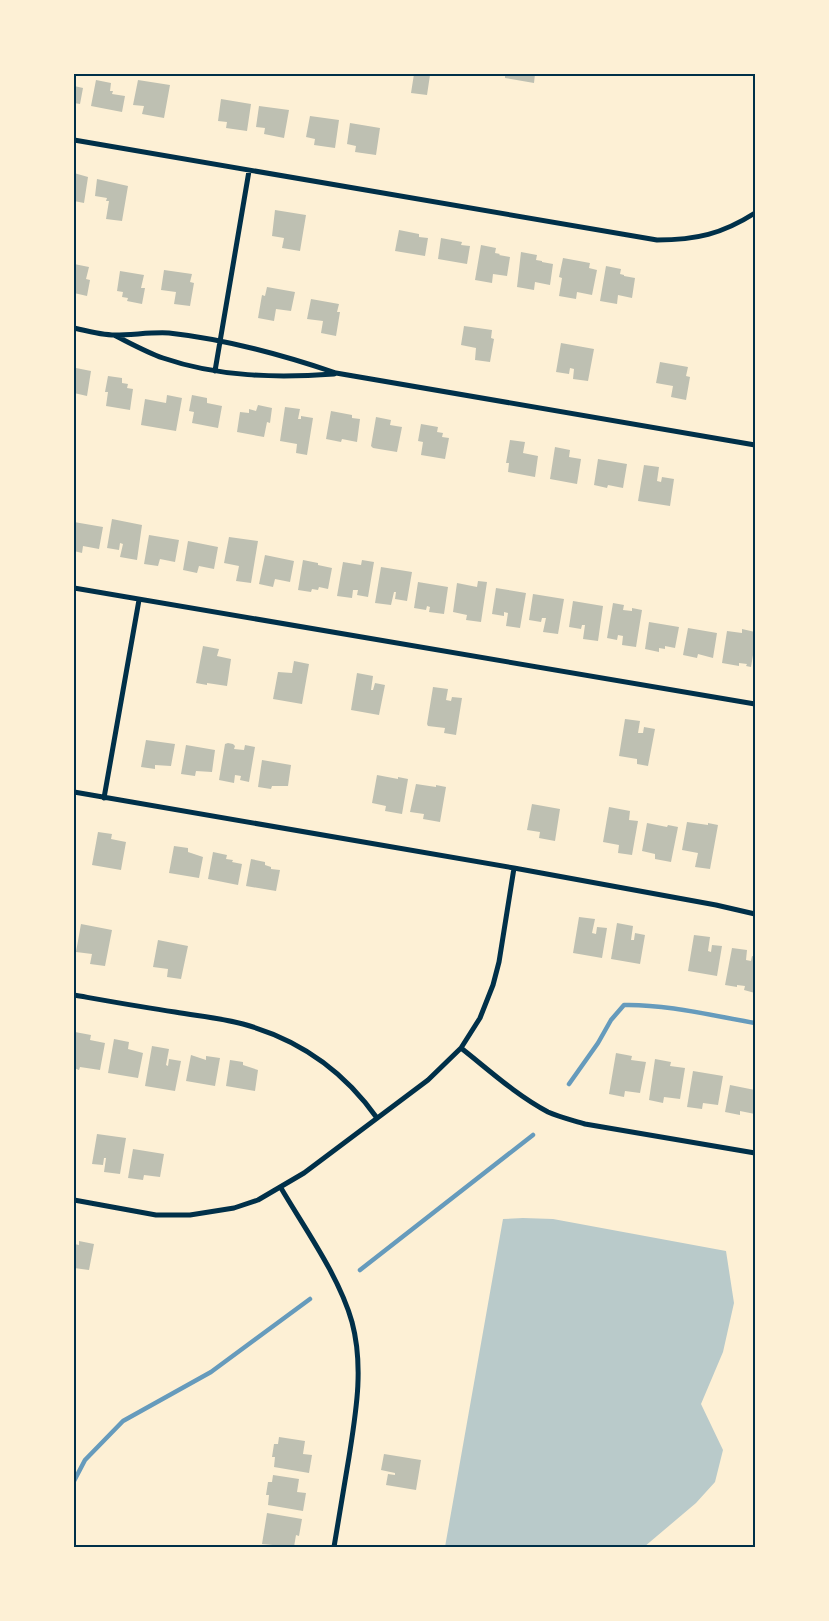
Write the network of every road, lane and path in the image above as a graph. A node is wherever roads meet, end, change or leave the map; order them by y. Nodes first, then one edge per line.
1 (74, 140) edge
2 (249, 171) junction
3 (755, 213) edge
4 (74, 328) edge
5 (114, 335) junction
6 (219, 341) junction
7 (215, 371) junction
8 (336, 373) junction
9 (755, 445) edge
10 (74, 588) edge
11 (139, 600) junction
12 (755, 704) edge
13 (74, 792) edge
14 (104, 798) junction
15 (514, 868) junction
16 (755, 914) edge
17 (74, 996) edge
18 (461, 1048) junction
19 (377, 1118) junction
20 (755, 1153) edge
21 (281, 1188) junction
22 (74, 1200) edge
23 (334, 1547) edge

1 - 2 street
2 - 3 street
2 - 6 street
4 - 5 street
5 - 6 street
5 - 7 street
6 - 7 street
6 - 8 street
7 - 8 street
8 - 9 street
10 - 11 street
11 - 12 street
11 - 14 street
13 - 14 street
14 - 15 street
15 - 16 street
15 - 18 street
17 - 19 street
18 - 19 street
18 - 20 street
19 - 21 street
21 - 22 street
21 - 23 street

